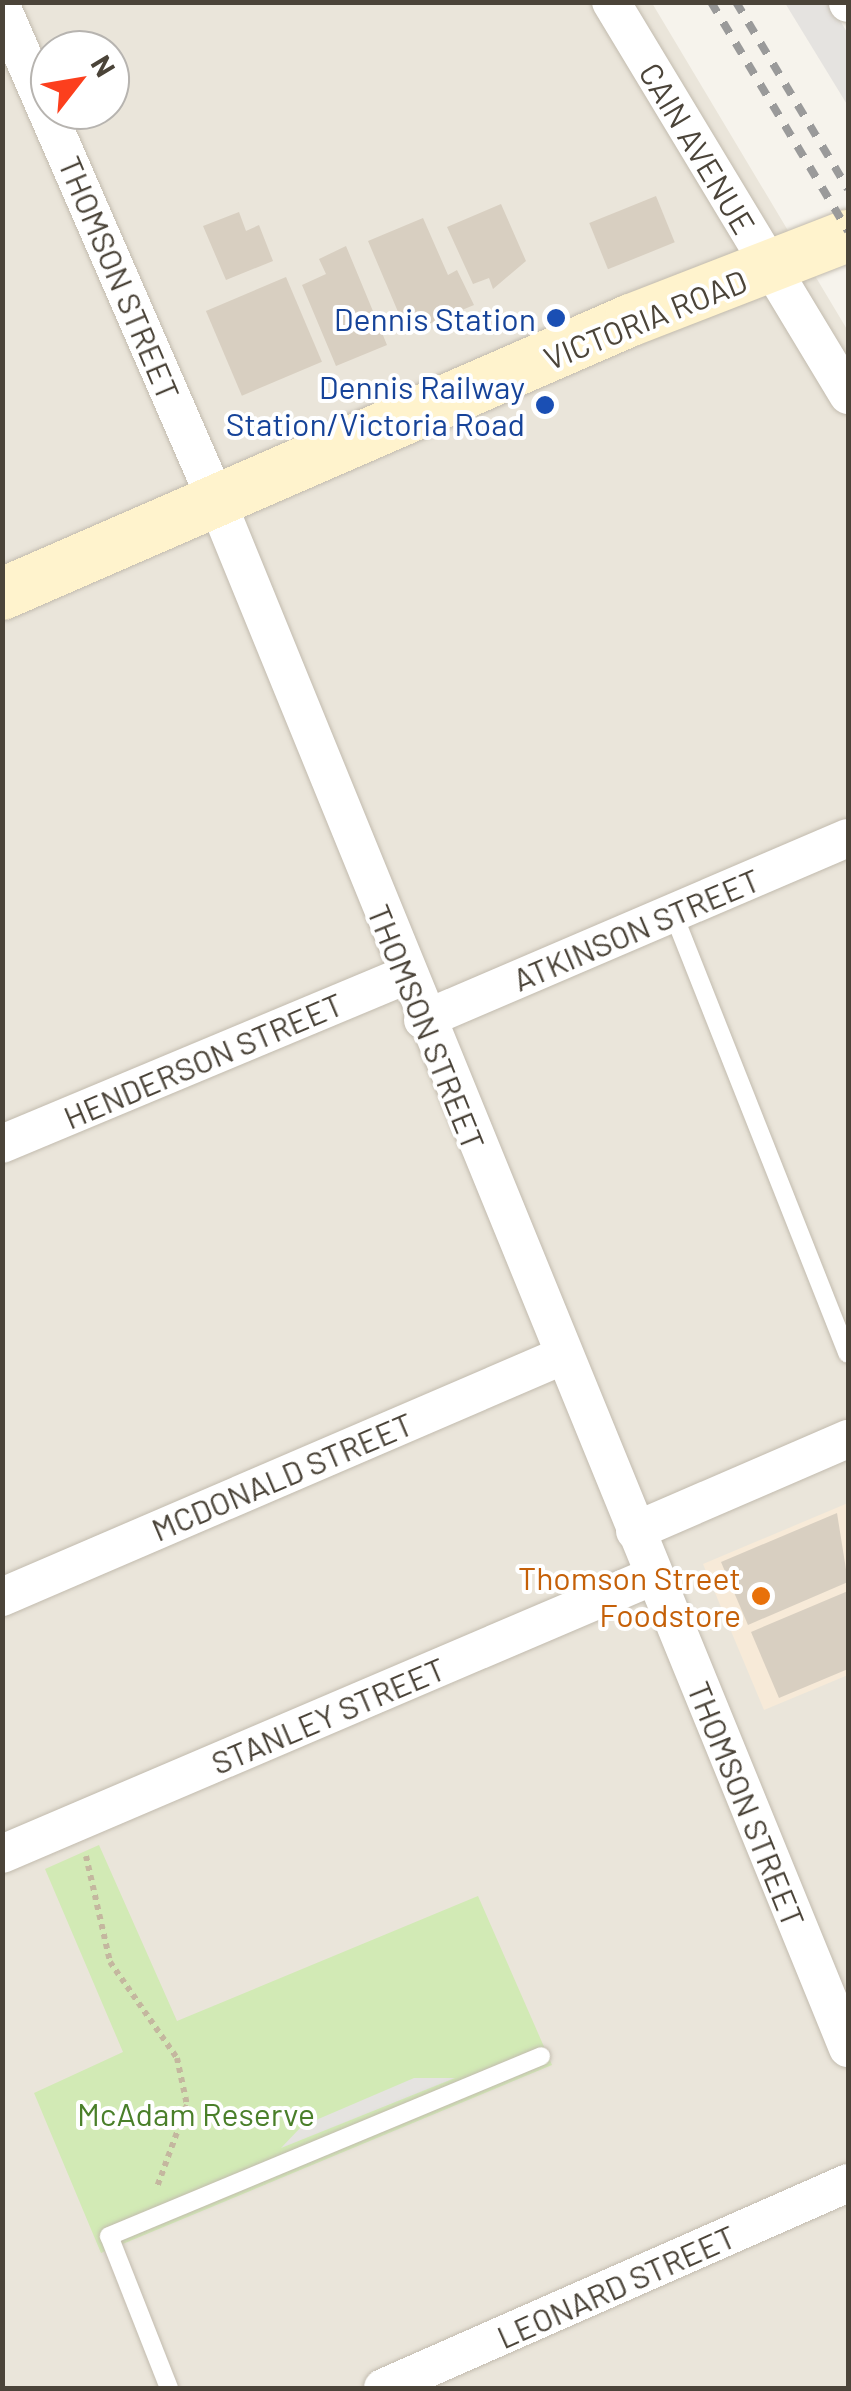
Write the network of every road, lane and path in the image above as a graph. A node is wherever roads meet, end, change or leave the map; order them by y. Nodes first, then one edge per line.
1 (611, 2) edge
2 (2, 8) edge
3 (848, 236) edge
4 (770, 269) junction
5 (848, 395) edge
6 (217, 502) junction
7 (2, 594) edge
8 (848, 838) edge
9 (672, 913) junction
10 (404, 976) junction
11 (423, 1020) junction
12 (2, 1144) edge
13 (848, 1354) edge
14 (562, 1356) junction
15 (848, 1439) edge
16 (635, 1530) junction
17 (653, 1576) junction
18 (2, 1597) edge
19 (83, 1845) dead end
20 (2, 1854) edge
21 (848, 2044) edge
22 (541, 2056) dead end
23 (848, 2183) edge
24 (152, 2218) junction
25 (169, 2388) edge
26 (383, 2388) edge

1 - 4 street, CAIN AVENUE
2 - 6 street, THOMSON STREET
3 - 4 street, VICTORIA ROAD
4 - 5 street, CAIN AVENUE
4 - 6 street, VICTORIA ROAD
6 - 7 street, VICTORIA ROAD
6 - 10 street, THOMSON STREET
8 - 9 street, ATKINSON STREET
9 - 11 street, ATKINSON STREET
9 - 13 lane
10 - 11 street, THOMSON STREET
10 - 12 street, HENDERSON STREET
11 - 14 street, THOMSON STREET
14 - 16 street, THOMSON STREET
14 - 18 street, MCDONALD STREET
15 - 16 street
16 - 17 street, THOMSON STREET
17 - 20 street, STANLEY STREET
17 - 21 street, THOMSON STREET
19 - 24 path
22 - 24 lane
23 - 26 street, LEONARD STREET
24 - 25 lane

